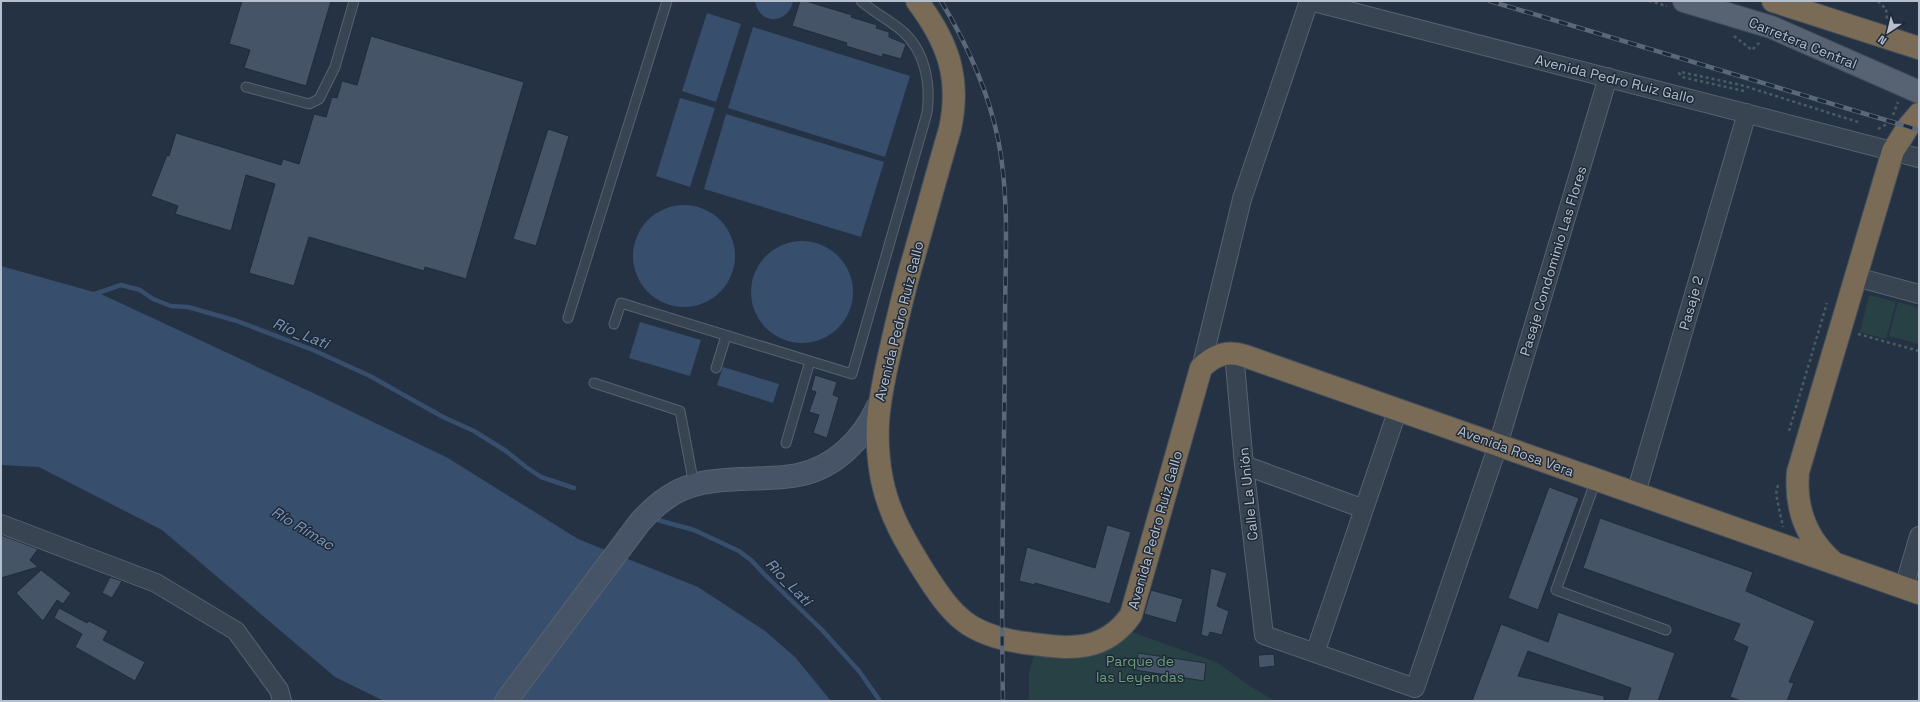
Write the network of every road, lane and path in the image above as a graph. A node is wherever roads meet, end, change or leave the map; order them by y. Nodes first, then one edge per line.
1 (354, 1) edge
2 (667, 1) edge
3 (861, 1) edge
4 (917, 1) edge
5 (1309, 1) edge
6 (1684, 1) edge
7 (1774, 1) edge
8 (1878, 1) edge
9 (1886, 22) dead end
10 (1919, 48) edge
11 (1608, 77) junction
12 (246, 87) dead end
13 (1744, 91) dead end
14 (1919, 92) edge
15 (1747, 113) junction
16 (1917, 115) edge
17 (1858, 122) dead end
18 (1893, 151) junction
19 (1919, 158) edge
20 (1856, 277) junction
21 (1919, 294) edge
22 (568, 318) dead end
23 (614, 324) dead end
24 (1840, 329) junction
25 (726, 336) junction
26 (1919, 351) edge
27 (1234, 353) junction
28 (810, 362) junction
29 (716, 368) dead end
30 (1201, 368) junction
31 (594, 383) dead end
32 (878, 406) junction
33 (1398, 409) junction
34 (786, 443) dead end
35 (1498, 445) junction
36 (1244, 465) junction
37 (1596, 480) junction
38 (694, 485) junction
39 (1636, 493) junction
40 (1364, 509) junction
41 (1, 524) edge
42 (1919, 536) edge
43 (1834, 563) junction
44 (1911, 590) edge
45 (1666, 630) dead end
46 (1315, 653) junction
47 (282, 701) edge
48 (506, 701) edge

1 - 12 lane
2 - 22 lane
3 - 28 lane
4 - 32 highway, Avenida Pedro Ruiz Gallo
5 - 11 street, Avenida Pedro Ruiz Gallo
5 - 30 street
6 - 14 main road, Carretera Central
7 - 10 highway, Carretera Central
8 - 9 path
11 - 15 street, Avenida Pedro Ruiz Gallo
11 - 35 street, Pasaje Condominio Las Flores
13 - 17 path
15 - 18 street, Avenida Pedro Ruiz Gallo
15 - 39 street, Pasaje 2
16 - 18 highway
18 - 19 street, Avenida Pedro Ruiz Gallo
18 - 20 highway
20 - 21 street
20 - 24 highway
23 - 25 lane
24 - 26 path
24 - 43 highway
25 - 28 lane
25 - 29 lane
27 - 30 highway, Avenida Rosa Vera
27 - 33 highway, Avenida Rosa Vera
27 - 36 street, Calle La Unión
28 - 34 lane
30 - 32 highway, Avenida Pedro Ruiz Gallo
31 - 38 lane
32 - 38 street
33 - 35 highway, Avenida Rosa Vera
33 - 40 street
35 - 37 highway, Avenida Rosa Vera
35 - 46 street, Pasaje Condominio Las Flores
36 - 40 street
36 - 46 street, Calle La Unión
37 - 39 highway, Avenida Rosa Vera
37 - 45 lane
38 - 48 street
39 - 43 highway, Avenida Rosa Vera
40 - 46 street
41 - 47 street
42 - 44 street
43 - 44 highway, Avenida Rosa Vera

